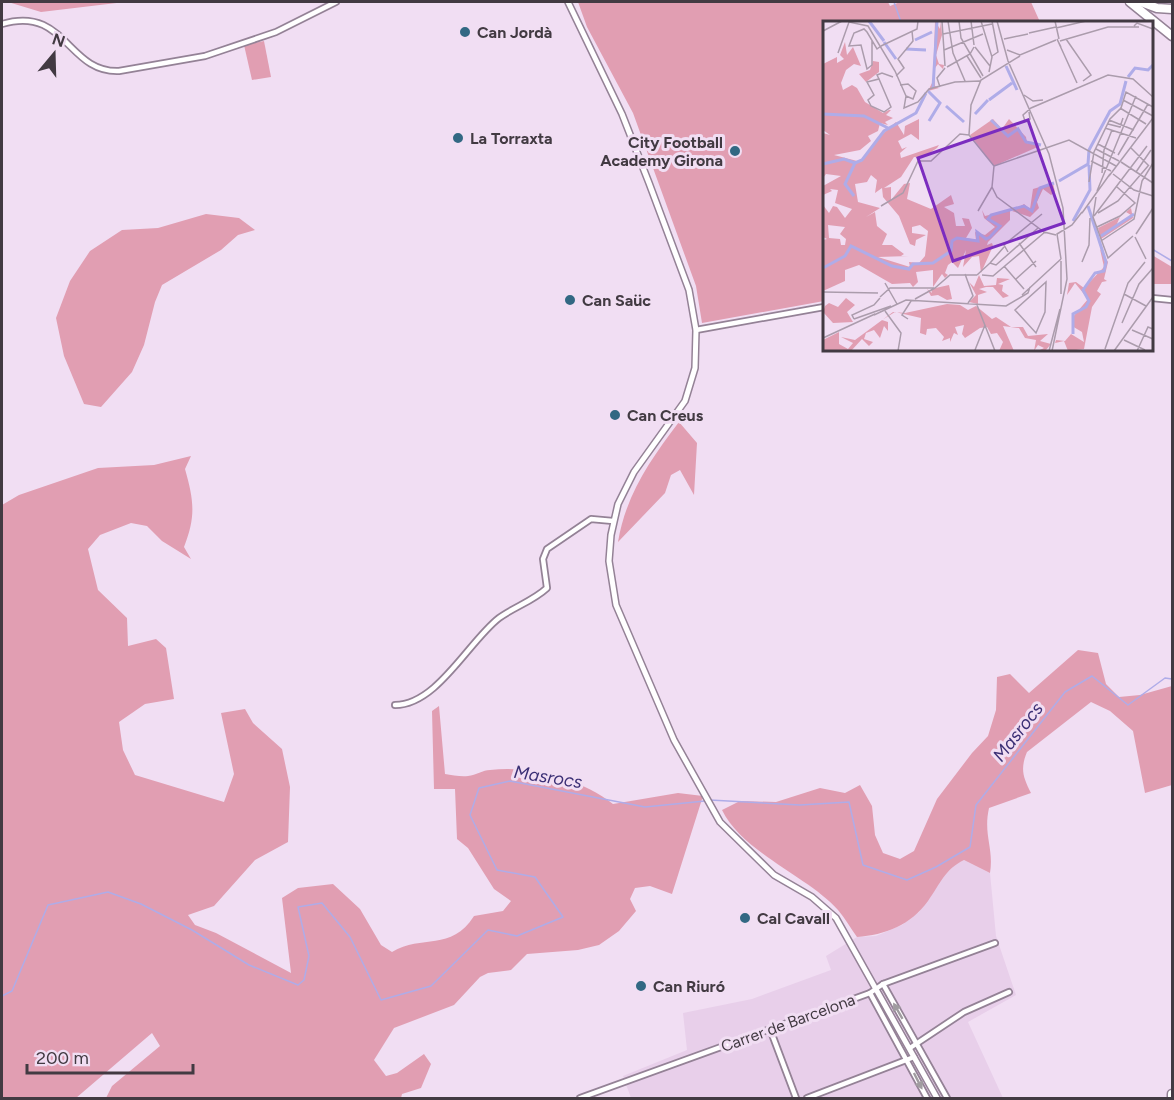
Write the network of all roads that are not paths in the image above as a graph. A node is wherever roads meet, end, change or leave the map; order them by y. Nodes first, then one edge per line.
1 (336, 2) edge
2 (568, 2) edge
3 (1130, 2) edge
4 (1141, 2) edge
5 (1173, 9) edge
6 (2, 24) edge
7 (1173, 36) edge
8 (1153, 298) edge
9 (1173, 300) edge
10 (823, 307) edge
11 (696, 330) junction
12 (613, 521) junction
13 (395, 705) dead end
14 (995, 943) dead end
15 (883, 984) junction
16 (877, 988) junction
17 (1009, 992) dead end
18 (870, 993) junction
19 (770, 1029) junction
20 (917, 1043) junction
21 (910, 1048) junction
22 (914, 1057) junction
23 (908, 1061) junction
24 (590, 1097) edge
25 (580, 1098) edge
26 (796, 1098) edge
27 (807, 1098) edge
28 (927, 1098) edge
29 (937, 1098) edge
30 (947, 1098) edge

1 - 6 street
2 - 11 street
3 - 7 highway
4 - 5 highway
8 - 9 street
10 - 11 street
11 - 12 street
12 - 13 street
12 - 16 street
14 - 15 street, Carrer de Barcelona
15 - 16 street, Carrer de Barcelona
20 -> 15 street
16 - 18 street, Carrer de Barcelona
16 - 21 street
17 - 20 street
18 - 19 street, Carrer de Barcelona
18 - 23 street
19 - 24 street, Carrer de Barcelona
19 - 26 street
20 - 21 street
20 - 30 street
21 - 22 street
22 - 23 street
22 - 29 street
23 - 27 street
23 -> 28 street
24 - 25 street, Carrer de Barcelona

